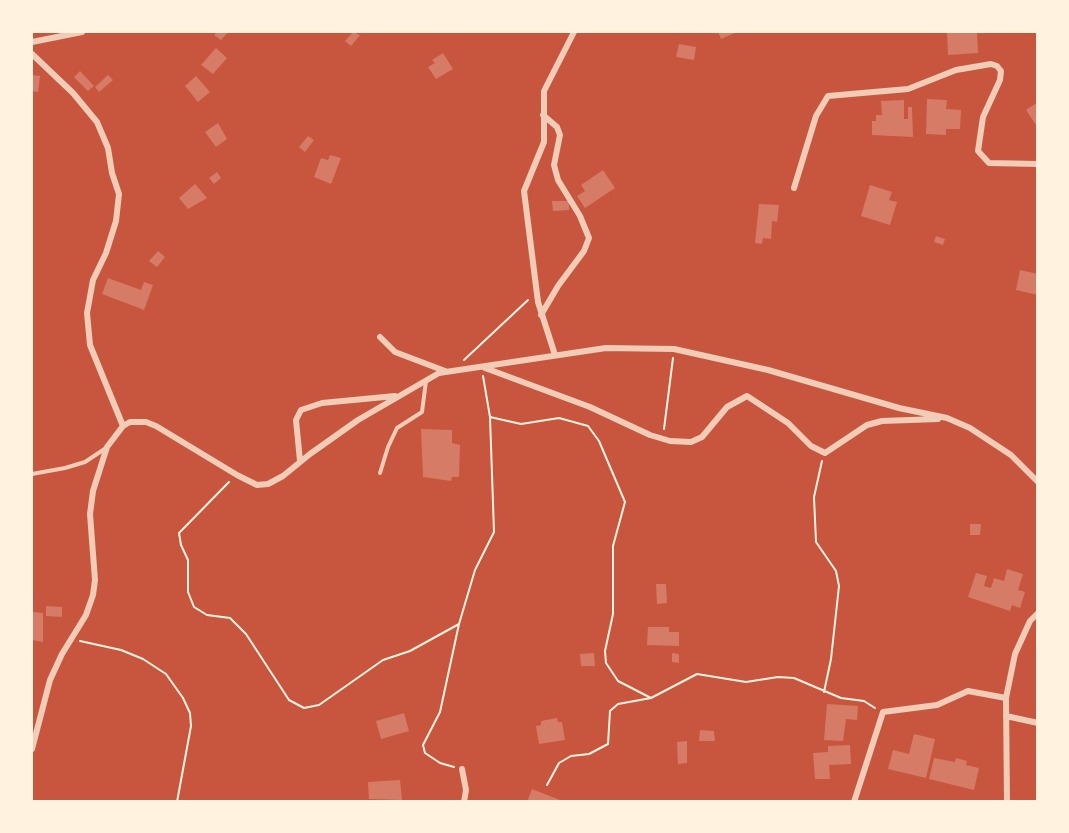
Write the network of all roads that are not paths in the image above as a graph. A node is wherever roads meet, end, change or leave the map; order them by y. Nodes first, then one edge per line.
1 (82, 32) edge
2 (574, 32) edge
3 (32, 42) edge
4 (32, 54) edge
5 (543, 115) junction
6 (1038, 164) edge
7 (794, 188) dead end
8 (541, 315) junction
9 (380, 337) dead end
10 (555, 356) junction
11 (483, 368) junction
12 (445, 371) junction
13 (427, 378) junction
14 (399, 396) junction
15 (947, 418) junction
16 (123, 426) junction
17 (107, 447) junction
18 (300, 461) junction
19 (380, 473) dead end
20 (32, 474) edge
21 (1038, 482) edge
22 (1038, 613) edge
23 (1006, 698) junction
24 (1006, 716) junction
25 (1038, 723) edge
26 (32, 749) edge
27 (462, 769) road end
28 (464, 801) edge
29 (854, 801) edge
30 (1007, 801) edge

1 - 3 street
2 - 5 street
4 - 16 street
5 - 8 street
5 - 8 street
6 - 7 street
8 - 10 street
9 - 12 street
10 - 11 street
10 - 15 street
11 - 12 street
11 - 15 street
12 - 13 street
13 - 14 street
13 - 19 lane
14 - 18 street
14 - 18 street
15 - 21 street
16 - 17 street
16 - 18 street
17 - 20 lane
17 - 26 street
22 - 23 street
23 - 24 street
23 - 29 street
24 - 25 street
24 - 30 street
27 - 28 street

